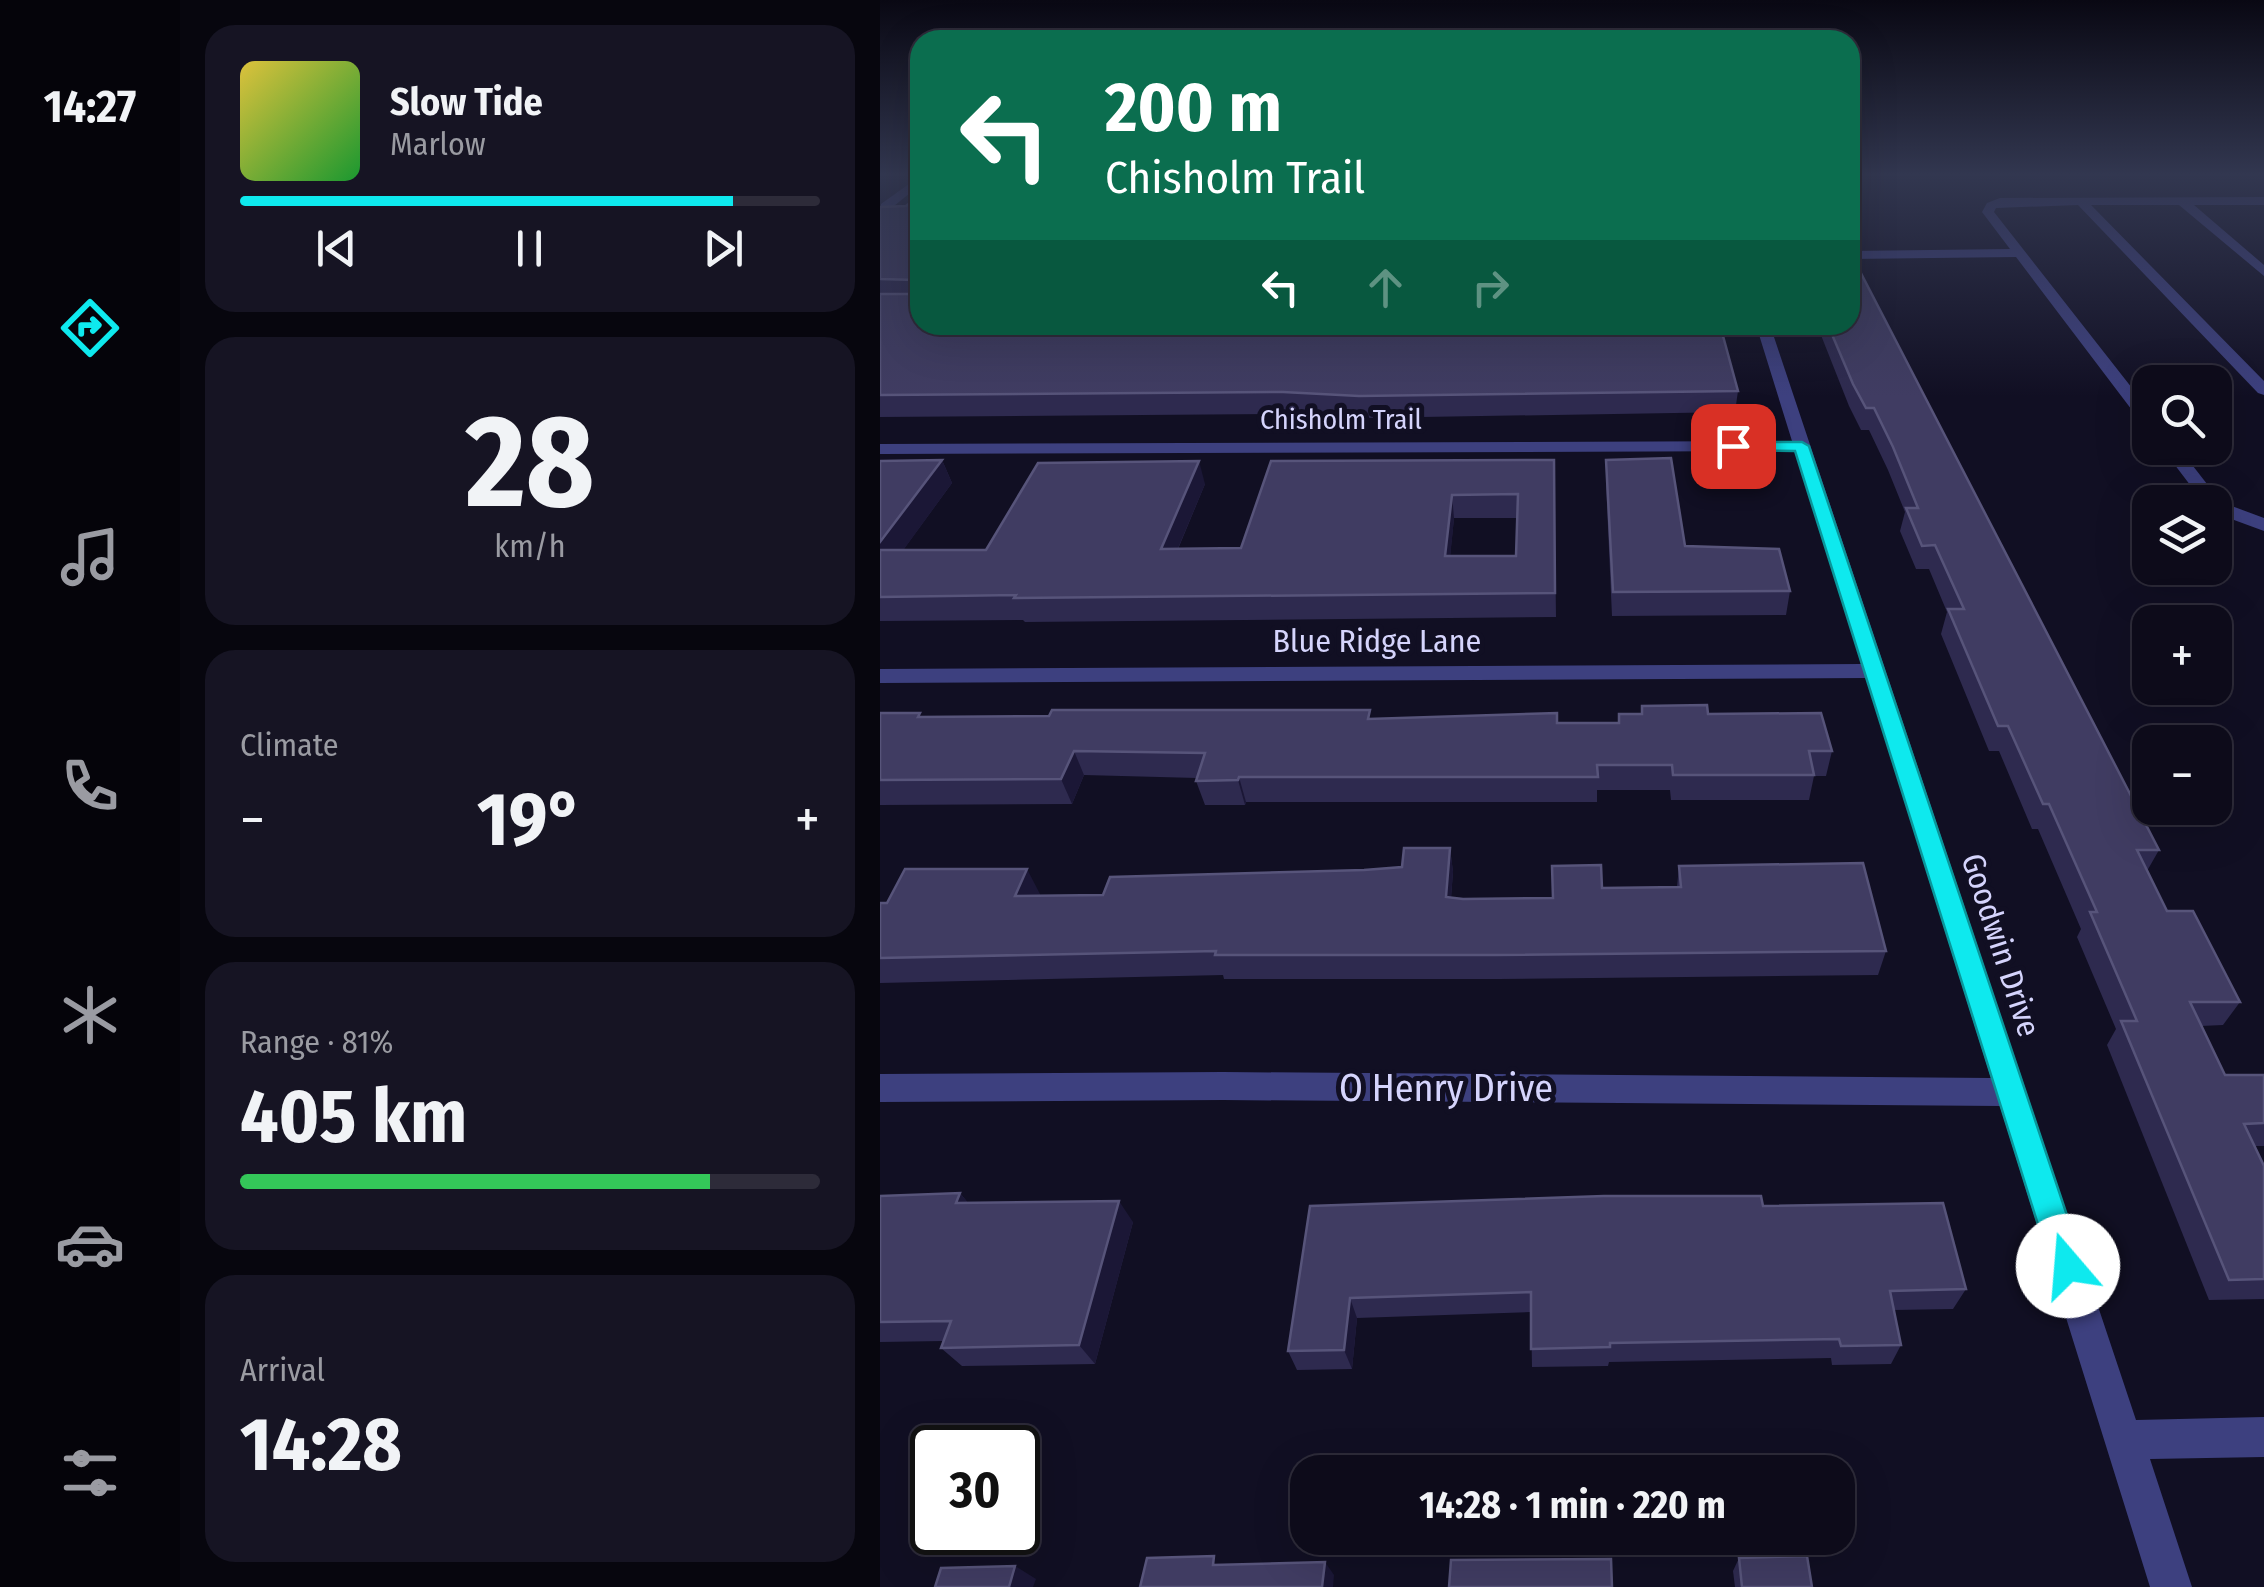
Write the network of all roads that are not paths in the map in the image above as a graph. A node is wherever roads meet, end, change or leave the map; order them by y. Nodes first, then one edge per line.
1 (2016, 249) edge
2 (2127, 249) edge
3 (2238, 249) edge
4 (2020, 254) junction
5 (1860, 255) edge
6 (2264, 272) edge
7 (1766, 335) edge
8 (2264, 390) edge
9 (2132, 399) edge
10 (1802, 446) junction
11 (880, 449) edge
12 (2183, 465) edge
13 (2199, 485) edge
14 (2232, 512) edge
15 (2264, 525) edge
16 (1874, 671) junction
17 (880, 676) edge
18 (880, 1088) edge
19 (2012, 1092) junction
20 (2264, 1437) edge
21 (2123, 1440) junction
22 (2171, 1587) edge

1 - 4 street
2 - 8 street
3 - 6 street
4 - 5 street
4 - 9 street
7 - 10 street, Goodwin Drive
10 - 11 street, Chisholm Trail
10 - 16 street, Goodwin Drive
12 - 13 street
14 - 15 street
16 - 17 street, Blue Ridge Lane
16 - 19 street, Goodwin Drive
18 - 19 street, O Henry Drive
19 - 21 street, Goodwin Drive
20 - 21 street
21 - 22 street, Goodwin Drive

